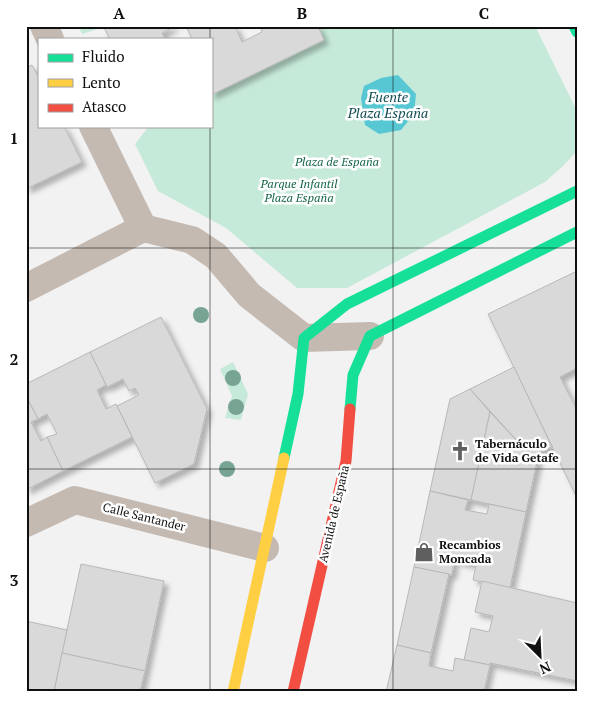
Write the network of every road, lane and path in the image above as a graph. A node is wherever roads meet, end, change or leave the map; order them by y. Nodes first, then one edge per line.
1 (44, 26) edge
2 (574, 26) edge
3 (577, 32) edge
4 (50, 38) edge
5 (94, 128) edge
6 (577, 192) edge
7 (143, 228) junction
8 (577, 232) edge
9 (26, 288) edge
10 (370, 336) junction
11 (304, 338) junction
12 (26, 523) edge
13 (265, 548) junction
14 (233, 692) edge
15 (293, 692) edge

1 - 4 street
2 - 3 street
5 - 7 street
6 - 11 street
7 - 9 street
7 - 11 street
8 - 10 street
10 - 11 street
10 - 15 street, Avenida de España
11 - 13 street
12 - 13 street, Calle Santander
13 - 14 street

